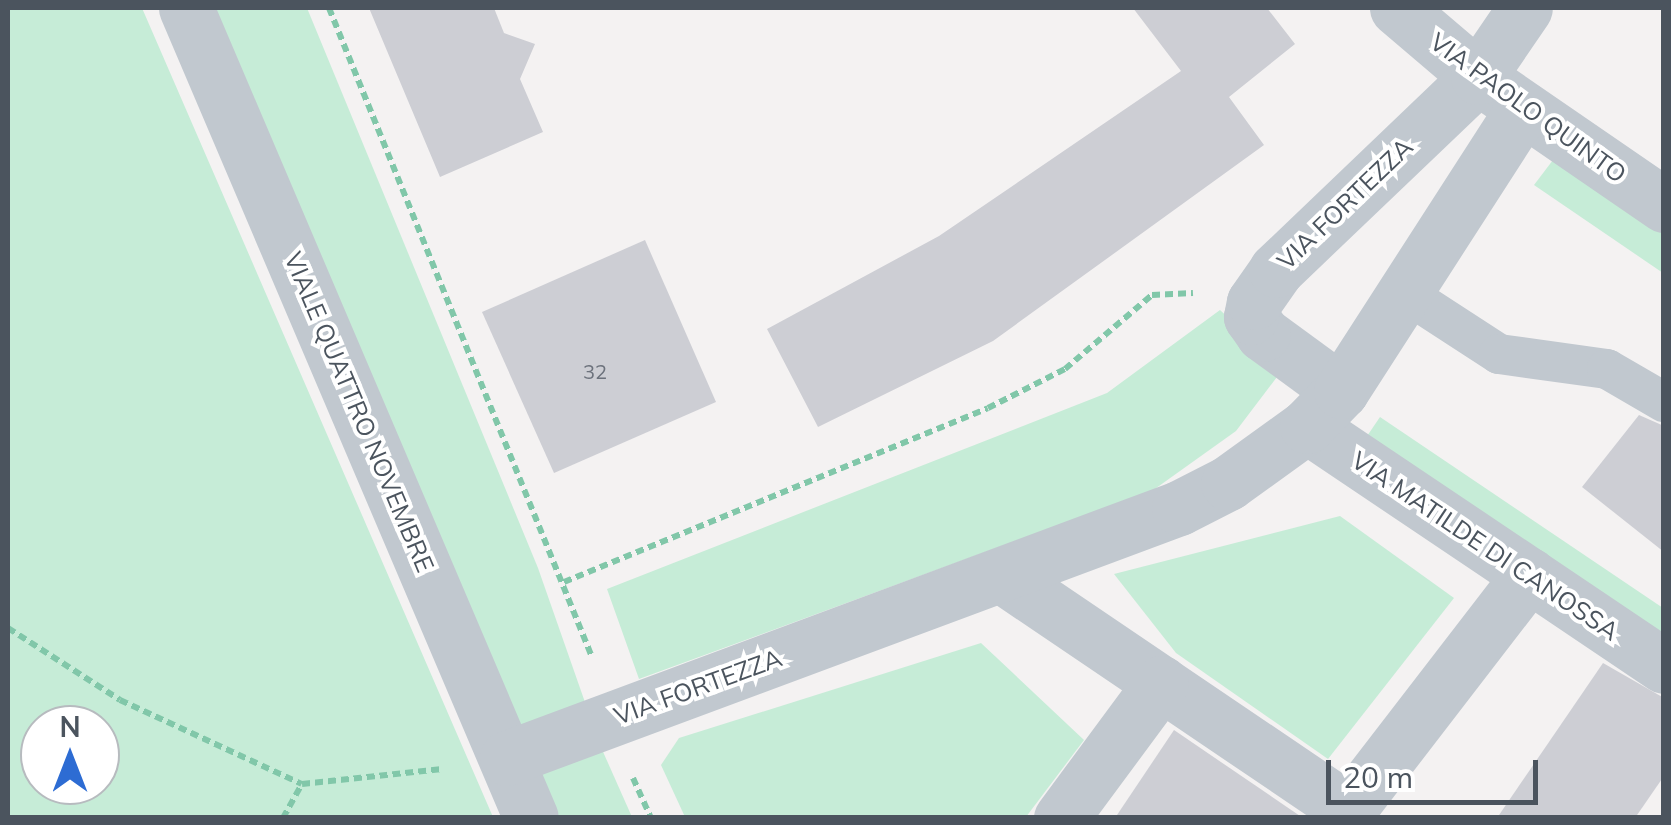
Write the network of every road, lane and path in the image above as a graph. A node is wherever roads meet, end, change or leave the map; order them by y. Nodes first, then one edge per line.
1 (186, 8) edge
2 (329, 8) edge
3 (1397, 8) edge
4 (1525, 8) edge
5 (1478, 77) junction
6 (1523, 108) junction
7 (1664, 205) edge
8 (1405, 293) junction
9 (1254, 302) junction
10 (1664, 402) edge
11 (1324, 408) junction
12 (1001, 575) junction
13 (1529, 575) junction
14 (564, 582) junction
15 (8, 628) edge
16 (1664, 666) edge
17 (1161, 684) junction
18 (613, 719) junction
19 (507, 758) junction
20 (365, 780) dead end
21 (302, 784) junction
22 (283, 818) edge
23 (531, 818) edge
24 (651, 818) edge
25 (1062, 818) edge

1 - 19 street, VIALE QUATTRO NOVEMBRE
2 - 14 path
3 - 5 street, VIA PAOLO QUINTO
4 - 5 street, VIA FORTEZZA
5 - 6 street, VIA PAOLO QUINTO
5 - 9 street, VIA FORTEZZA
6 - 7 street, VIA PAOLO QUINTO
6 - 8 street, VIA FORTEZZA
8 - 10 lane
8 - 11 street, VIA FORTEZZA
9 - 11 street
9 - 14 path
11 - 12 street, VIA FORTEZZA
11 - 13 street, VIA MATILDE DI CANOSSA
12 - 17 street
12 - 18 street, VIA FORTEZZA
13 - 16 street, VIA MATILDE DI CANOSSA
13 - 17 street
14 - 18 path
15 - 21 path
17 - 25 street
18 - 19 street, VIA FORTEZZA
18 - 24 path
19 - 23 street, VIALE QUATTRO NOVEMBRE
20 - 21 path
21 - 22 path

